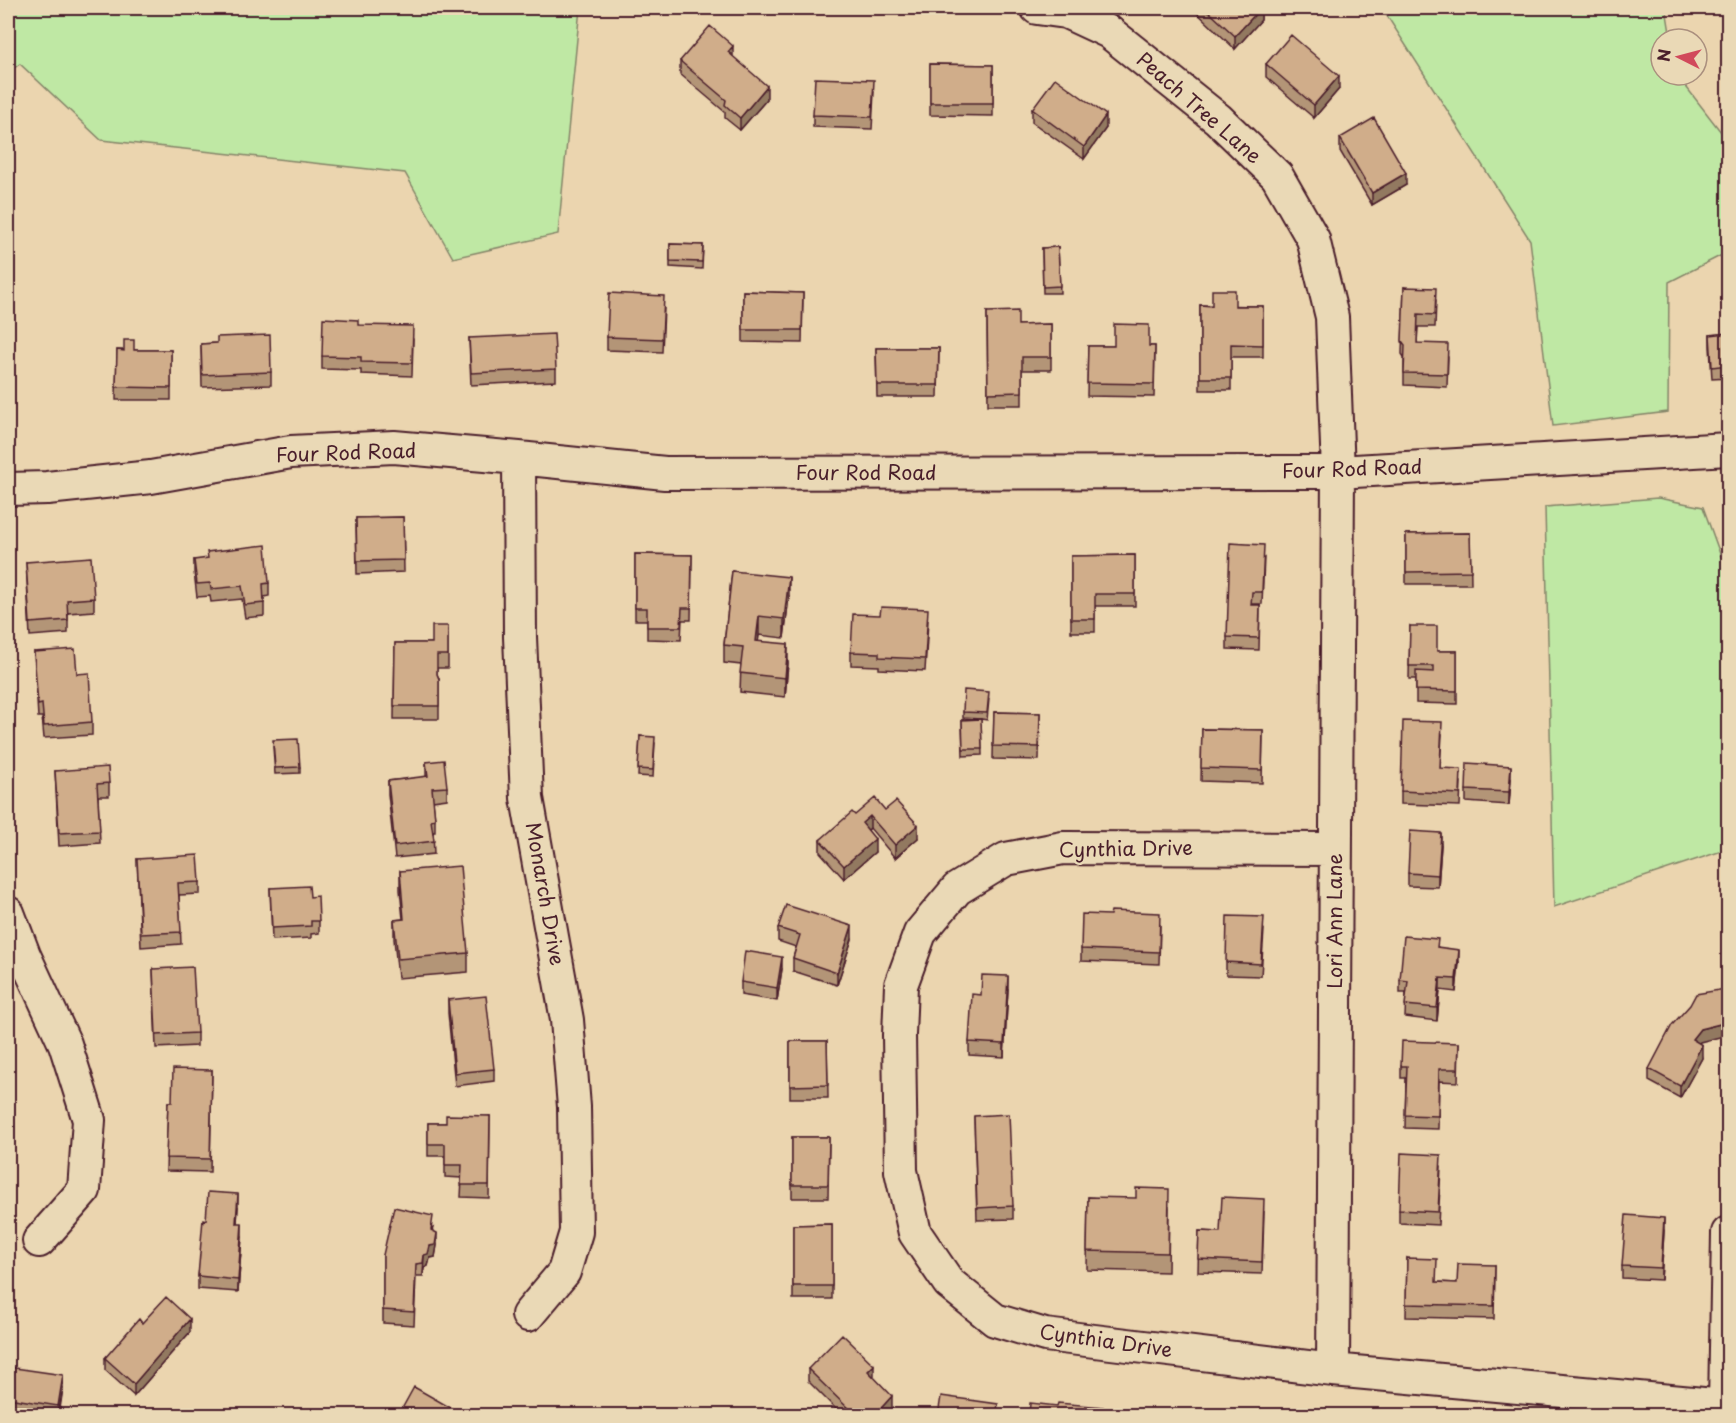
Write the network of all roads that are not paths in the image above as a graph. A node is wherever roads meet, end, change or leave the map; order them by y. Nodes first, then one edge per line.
1 (1037, 8) edge
2 (1728, 449) edge
3 (519, 458) junction
4 (1338, 472) junction
5 (8, 489) edge
6 (1335, 849) junction
7 (8, 913) edge
8 (1728, 1233) edge
9 (39, 1241) dead end
10 (528, 1315) dead end
11 (1333, 1370) junction
12 (1727, 1406) edge

1 - 4 street, Peach Tree Lane
2 - 4 street, Four Rod Road
3 - 4 street, Four Rod Road
3 - 5 street, Four Rod Road
3 - 10 street, Monarch Drive
4 - 6 street, Lori Ann Lane
6 - 11 street, Lori Ann Lane
6 - 11 street, Cynthia Drive
7 - 9 street
8 - 12 street, Cynthia Drive
11 - 12 street, Cynthia Drive

